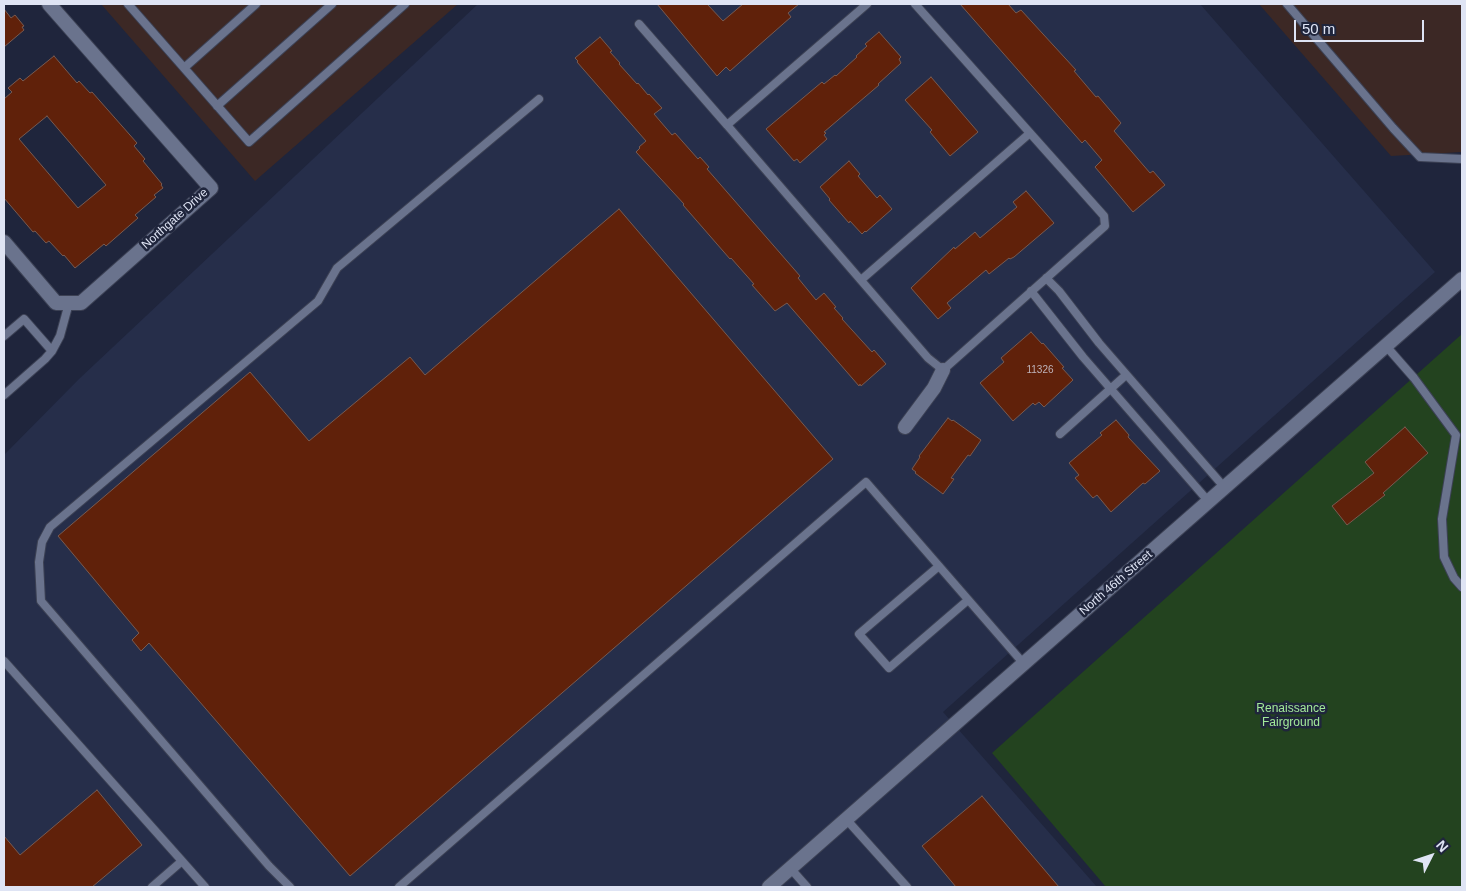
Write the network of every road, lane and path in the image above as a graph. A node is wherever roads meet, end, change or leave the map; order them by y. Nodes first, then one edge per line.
1 (49, 4) edge
2 (128, 4) edge
3 (256, 4) edge
4 (331, 4) edge
5 (405, 4) edge
6 (867, 4) edge
7 (915, 4) edge
8 (1287, 4) edge
9 (639, 24) dead end
10 (184, 68) junction
11 (539, 99) dead end
12 (217, 106) junction
13 (727, 125) junction
14 (1030, 133) junction
15 (1462, 159) edge
16 (4, 242) edge
17 (1046, 278) junction
18 (1462, 279) edge
19 (861, 280) junction
20 (1031, 291) junction
21 (69, 303) junction
22 (4, 336) edge
23 (1386, 346) junction
24 (52, 351) junction
25 (943, 370) junction
26 (1126, 376) junction
27 (1111, 390) junction
28 (4, 395) edge
29 (905, 427) dead end
30 (1060, 434) dead end
31 (1225, 488) junction
32 (1209, 502) junction
33 (939, 566) junction
34 (1462, 587) edge
35 (968, 600) junction
36 (4, 661) edge
37 (1024, 664) junction
38 (846, 819) junction
39 (182, 861) junction
40 (791, 869) junction
41 (152, 887) edge
42 (205, 887) edge
43 (290, 887) edge
44 (399, 887) edge
45 (770, 887) edge
46 (807, 887) edge
47 (907, 887) edge

1 - 21 street, Northgate Drive
2 - 10 lane
3 - 10 lane
4 - 12 lane
5 - 12 lane
6 - 13 lane
7 - 14 lane
8 - 15 lane
9 - 13 lane
10 - 12 lane
11 - 43 lane
13 - 19 lane
14 - 17 lane
14 - 19 lane
16 - 21 street
17 - 20 lane
17 - 26 lane
18 - 23 street, North 46th Street
19 - 25 lane
20 - 25 lane
20 - 27 lane
21 - 24 lane
22 - 24 lane
23 - 31 street, North 46th Street
23 - 34 lane
24 - 28 lane
25 - 29 street
26 - 27 lane
26 - 31 lane
27 - 30 lane
27 - 32 lane
31 - 32 street, North 46th Street
32 - 37 street, North 46th Street
33 - 35 lane
33 - 35 lane
33 - 44 lane
35 - 37 lane
36 - 39 lane
37 - 38 street, North 46th Street
38 - 40 street, North 46th Street
38 - 47 lane
39 - 41 lane
39 - 42 lane
40 - 45 street, North 46th Street
40 - 46 lane

